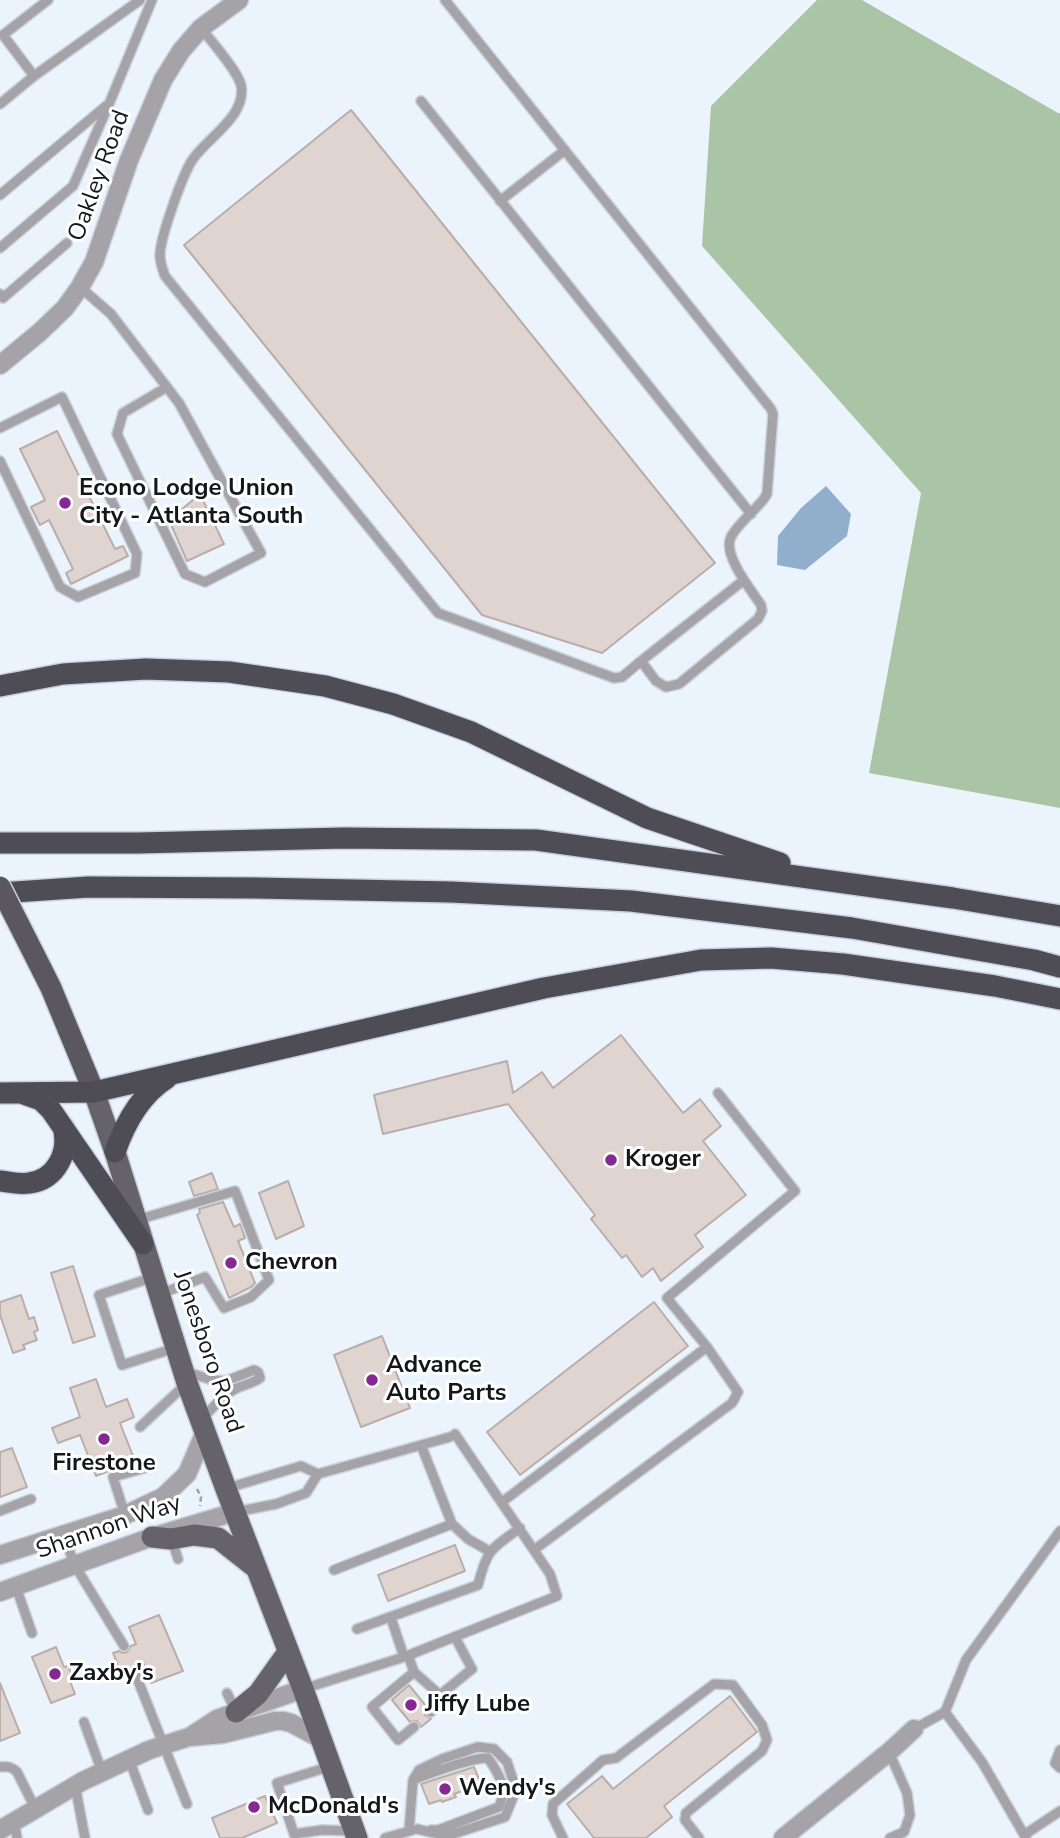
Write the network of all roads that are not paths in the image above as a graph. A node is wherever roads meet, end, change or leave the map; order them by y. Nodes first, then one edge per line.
1 (48, 0) edge
2 (140, 0) edge
3 (152, 0) edge
4 (239, 0) edge
5 (445, 0) edge
6 (201, 28) junction
7 (34, 76) junction
8 (421, 102) dead end
9 (0, 104) edge
10 (109, 104) junction
11 (565, 150) junction
12 (0, 195) edge
13 (500, 201) junction
14 (67, 243) dead end
15 (0, 248) edge
16 (80, 287) junction
17 (0, 294) edge
18 (0, 365) edge
19 (167, 387) junction
20 (0, 428) edge
21 (0, 461) edge
22 (751, 514) junction
23 (744, 580) junction
24 (641, 661) junction
25 (0, 686) edge
26 (0, 843) edge
27 (825, 879) junction
28 (0, 887) edge
29 (0, 893) edge
30 (1060, 916) edge
31 (1060, 967) edge
32 (1060, 999) edge
33 (173, 1074) junction
34 (94, 1092) junction
35 (0, 1093) edge
36 (22, 1093) junction
37 (718, 1093) dead end
38 (63, 1125) junction
39 (115, 1152) junction
40 (0, 1181) edge
41 (136, 1220) junction
42 (143, 1244) junction
43 (156, 1286) junction
44 (707, 1347) junction
45 (175, 1348) junction
46 (185, 1377) junction
47 (203, 1426) junction
48 (140, 1427) dead end
49 (421, 1445) junction
50 (152, 1466) dead end
51 (318, 1474) junction
52 (226, 1489) junction
53 (31, 1499) dead end
54 (502, 1502) junction
55 (0, 1511) edge
56 (235, 1512) junction
57 (125, 1516) junction
58 (452, 1524) junction
59 (520, 1528) junction
60 (1060, 1531) edge
61 (64, 1535) junction
62 (168, 1542) junction
63 (489, 1550) junction
64 (534, 1550) junction
65 (0, 1555) edge
66 (74, 1564) junction
67 (256, 1568) junction
68 (334, 1570) dead end
69 (8, 1589) edge
70 (391, 1618) junction
71 (357, 1629) dead end
72 (32, 1633) dead end
73 (455, 1637) junction
74 (124, 1646) dead end
75 (288, 1652) junction
76 (406, 1656) junction
77 (414, 1672) junction
78 (135, 1673) dead end
79 (303, 1689) junction
80 (440, 1695) junction
81 (232, 1702) junction
82 (431, 1712) dead end
83 (945, 1712) junction
84 (84, 1722) dead end
85 (414, 1727) dead end
86 (914, 1729) joint
87 (189, 1737) junction
88 (321, 1739) junction
89 (164, 1744) junction
90 (1060, 1750) edge
91 (889, 1752) junction
92 (129, 1759) junction
93 (331, 1766) junction
94 (0, 1767) edge
95 (1060, 1768) edge
96 (102, 1772) junction
97 (413, 1780) junction
98 (75, 1785) junction
99 (187, 1804) dead end
100 (35, 1808) junction
101 (148, 1810) dead end
102 (1060, 1811) edge
103 (10, 1829) edge
104 (413, 1830) junction
105 (356, 1835) edge
106 (906, 1835) edge
107 (1025, 1836) edge
108 (85, 1838) edge
109 (385, 1838) edge
110 (563, 1838) edge
111 (699, 1838) edge
112 (783, 1838) edge
113 (890, 1838) edge

1 - 7 lane
2 - 7 lane
3 - 10 lane
4 - 6 street, Oakley Road
5 - 11 lane
6 - 16 street, Oakley Road
6 - 24 lane
7 - 9 lane
8 - 13 lane
10 - 12 lane
10 - 15 lane
11 - 13 lane
11 - 22 lane
13 - 22 lane
14 - 17 lane
16 - 18 street, Oakley Road
16 - 19 lane
19 - 19 lane
20 - 21 lane
22 - 23 lane
23 - 24 lane
23 - 24 lane
25 - 27 highway
26 - 27 highway
27 - 30 highway
28 - 34 highway, Jonesboro Road, bridge
29 - 31 highway
32 - 33 highway
33 - 34 highway
33 - 39 highway
34 - 36 highway
34 - 39 main road, Jonesboro Road
35 - 36 highway
36 - 38 highway
37 - 44 lane
38 - 40 highway
38 - 42 highway
39 - 41 main road, Jonesboro Road
41 - 42 main road, Jonesboro Road
41 - 43 lane
42 - 43 main road, Jonesboro Road
43 - 45 main road, Jonesboro Road
43 - 45 lane
44 - 54 lane
44 - 64 lane
45 - 46 main road, Jonesboro Road
46 - 47 main road, Jonesboro Road
46 - 47 lane
46 - 48 lane
47 - 52 main road, Jonesboro Road
47 - 57 street, Shannon Way
49 - 51 lane
49 - 54 lane
49 - 58 lane
50 - 57 lane
51 - 52 lane
51 - 56 lane
52 - 56 main road, Jonesboro Road
53 - 55 lane
54 - 59 lane
56 - 62 street, Shannon Way
56 - 67 main road, Jonesboro Road
57 - 61 street, Shannon Way
58 - 63 lane
58 - 68 lane
59 - 63 lane
59 - 64 lane
60 - 83 lane
61 - 65 street, Shannon Way
61 - 66 lane
62 - 66 street, Shannon Way
62 - 67 main road
63 - 70 lane
64 - 73 lane
66 - 69 street, Shannon Way
66 - 74 lane
67 - 75 main road, Jonesboro Road
69 - 72 lane
70 - 71 lane
70 - 76 lane
73 - 76 lane
73 - 80 lane
75 - 79 main road, Jonesboro Road
75 - 81 main road
76 - 77 lane
76 - 79 lane
77 - 80 lane
77 - 85 lane
78 - 89 lane
79 - 81 street
79 - 88 main road, Jonesboro Road
80 - 82 lane
81 - 87 street
83 - 86 lane
83 - 107 lane
84 - 96 lane
86 - 91 street
87 - 88 street
87 - 89 street
88 - 93 main road, Jonesboro Road
89 - 92 street
89 - 99 lane
90 - 95 lane
91 - 106 lane
91 - 112 street
92 - 96 street
92 - 101 lane
93 - 105 main road, Jonesboro Road
93 - 105 lane
94 - 100 lane
96 - 98 street
97 - 104 lane
97 - 104 lane
97 - 104 lane
98 - 100 street
98 - 108 lane
100 - 103 street
102 - 107 lane
104 - 109 lane
106 - 113 lane
110 - 111 lane

